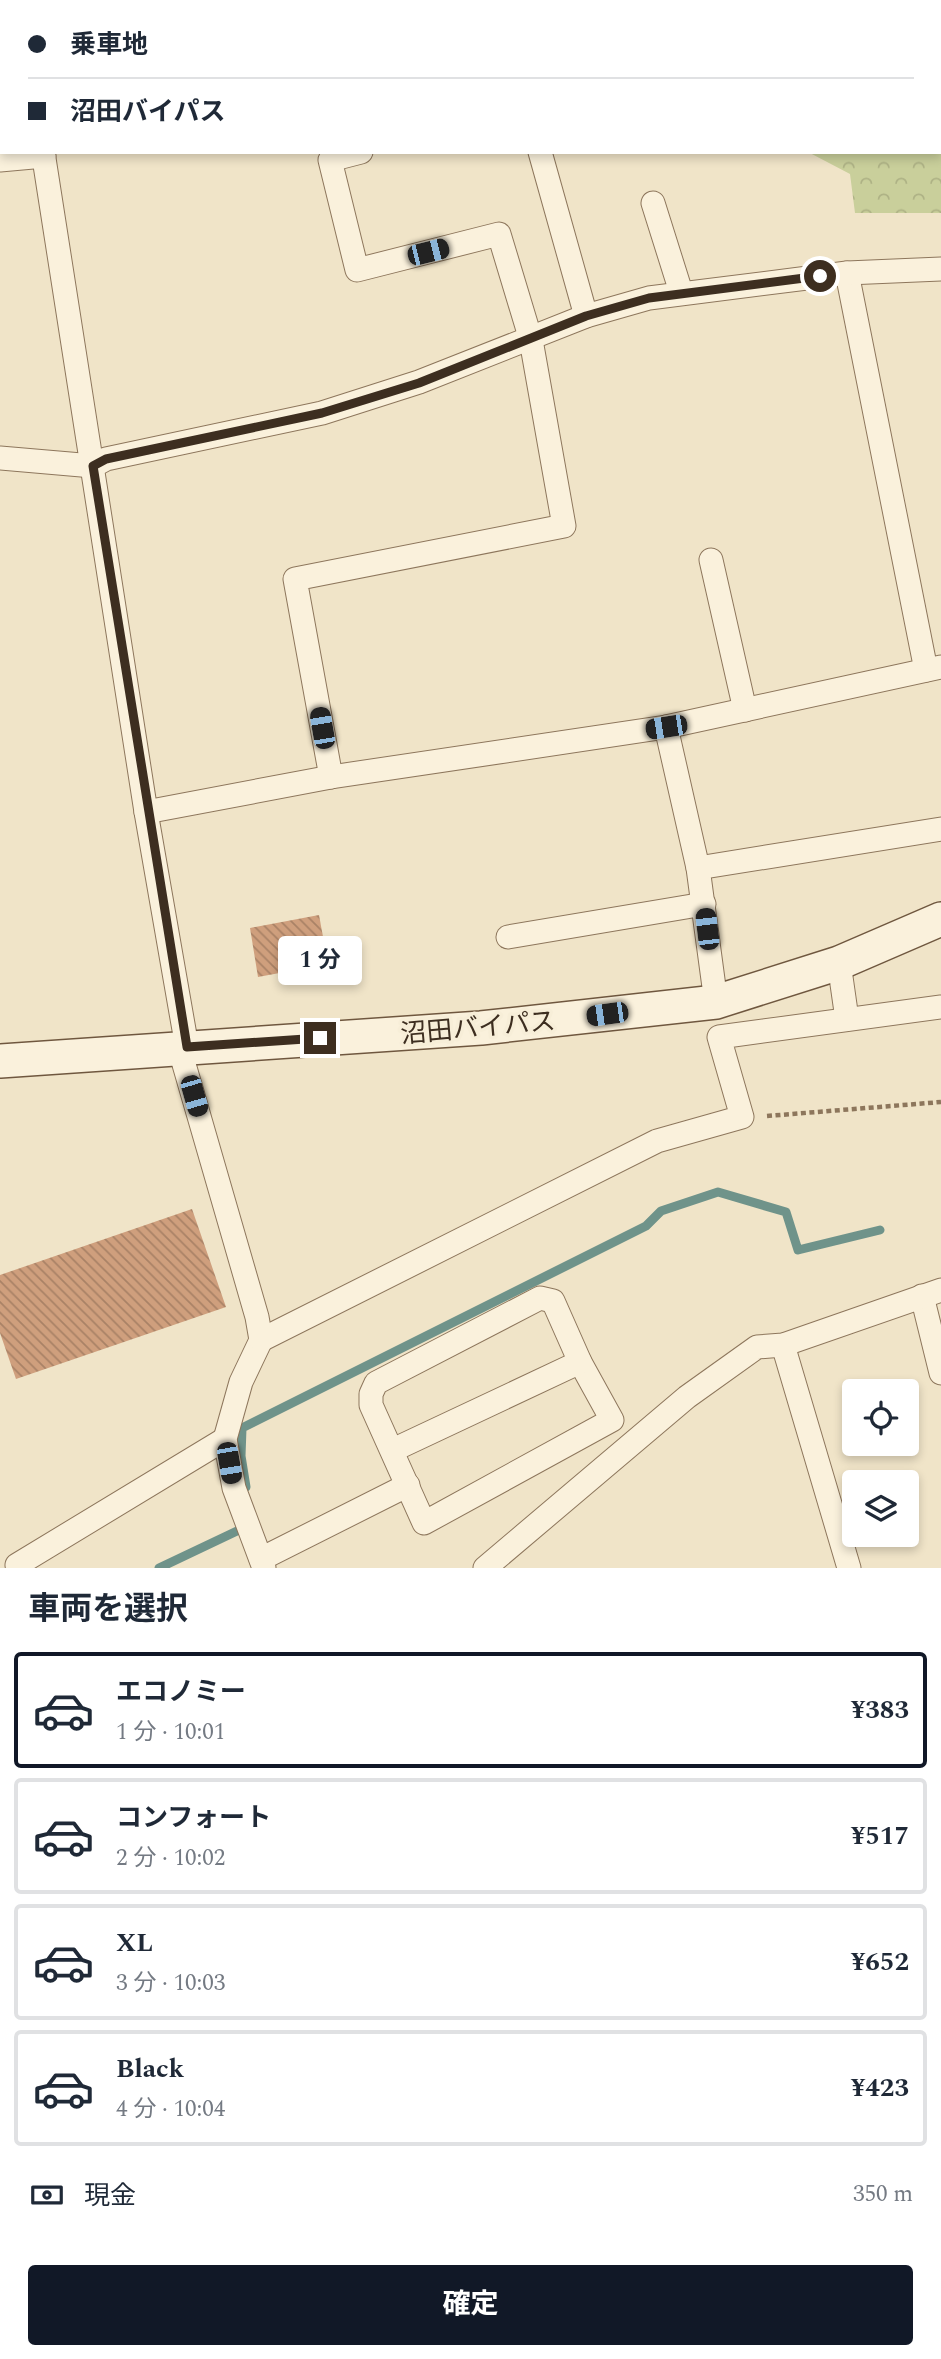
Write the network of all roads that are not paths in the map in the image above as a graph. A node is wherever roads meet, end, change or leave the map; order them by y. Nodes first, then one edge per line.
1 (43, 154) edge
2 (353, 154) edge
3 (541, 154) edge
4 (0, 160) edge
5 (653, 203) dead end
6 (941, 270) edge
7 (847, 273) junction
8 (681, 292) junction
9 (586, 316) junction
10 (531, 340) junction
11 (0, 458) edge
12 (93, 466) junction
13 (711, 560) dead end
14 (934, 669) edge
15 (745, 710) junction
16 (666, 727) junction
17 (331, 777) junction
18 (146, 812) junction
19 (941, 830) edge
20 (698, 868) junction
21 (704, 904) junction
22 (941, 919) edge
23 (508, 937) dead end
24 (839, 963) junction
25 (716, 1002) junction
26 (941, 1007) edge
27 (846, 1019) junction
28 (183, 1047) junction
29 (0, 1061) edge
30 (932, 1293) edge
31 (261, 1340) junction
32 (783, 1345) junction
33 (580, 1362) junction
34 (941, 1373) edge
35 (225, 1439) junction
36 (393, 1450) junction
37 (408, 1485) junction
38 (263, 1563) edge
39 (18, 1565) dead end
40 (485, 1568) edge
41 (849, 1568) edge

1 - 4 street
1 - 12 street
2 - 10 street
3 - 9 street
5 - 8 street
6 - 7 street
7 - 8 street
7 - 14 street
8 - 9 street
9 - 10 street
10 - 12 street
10 - 17 street
11 - 12 street
12 - 18 street
13 - 15 street
14 - 15 street
15 - 16 street
16 - 17 street
16 - 20 street
17 - 18 street
18 - 28 street
19 - 20 street
20 - 21 street
21 - 23 street
21 - 25 street
22 - 24 street, 沼田バイパス
24 - 25 street, 沼田バイパス
24 - 27 street
25 - 28 street, 沼田バイパス
26 - 27 street
27 - 31 street
28 - 29 street, 沼田バイパス
28 - 31 street
30 - 32 street
30 - 34 street
31 - 35 street
32 - 40 street
32 - 41 street
33 - 36 street
33 - 36 street
33 - 37 street
35 - 38 street
35 - 39 street
36 - 37 street
37 - 38 street

